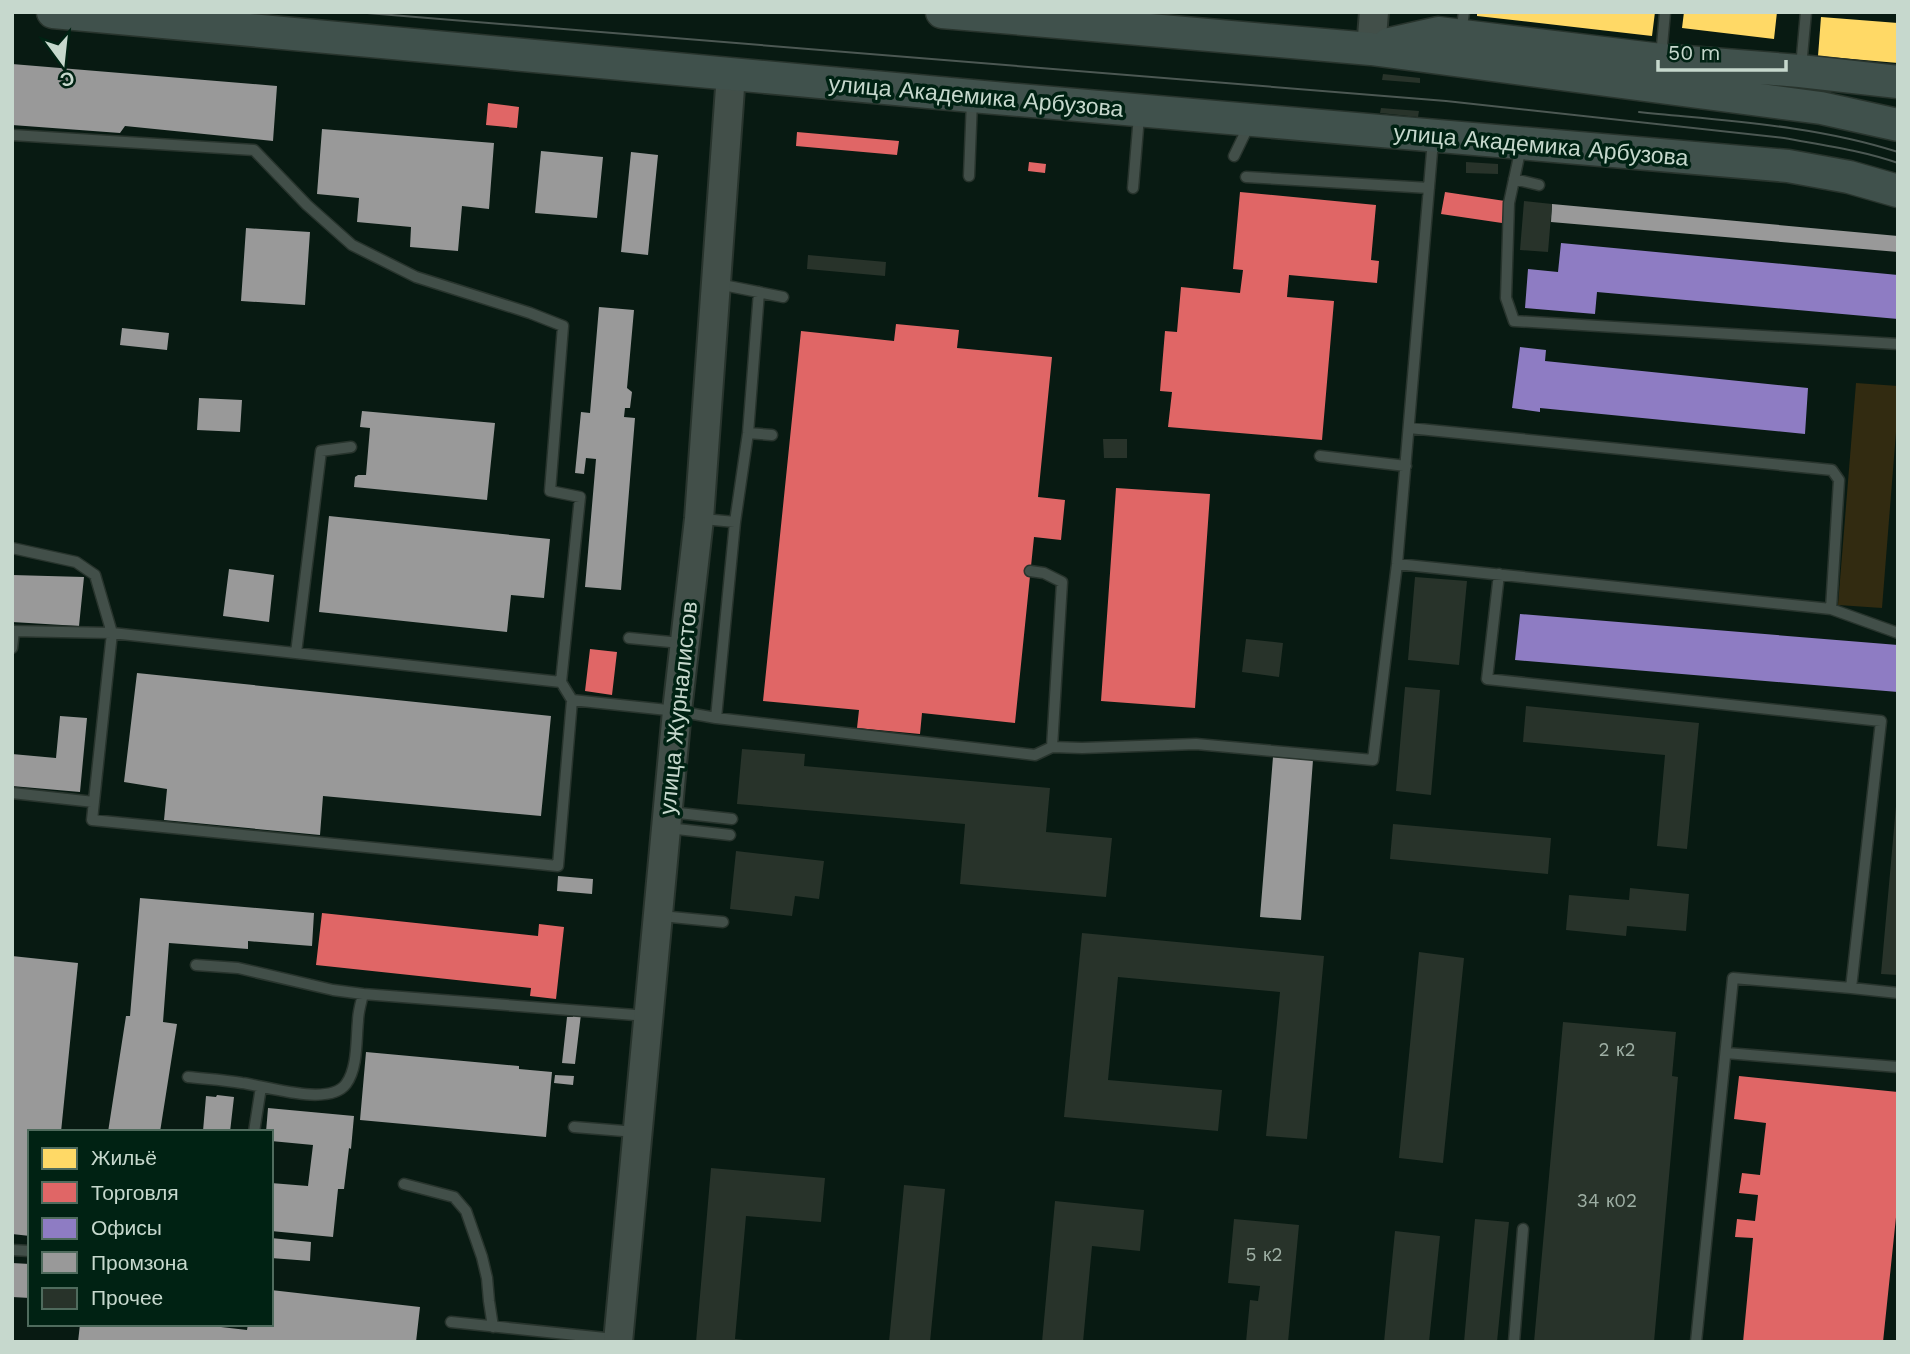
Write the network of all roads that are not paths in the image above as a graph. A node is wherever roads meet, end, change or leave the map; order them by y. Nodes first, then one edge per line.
1 (53, 12) edge
2 (942, 12) edge
3 (1374, 12) edge
4 (1665, 12) edge
5 (1806, 12) edge
6 (1462, 24) edge
7 (1371, 49) junction
8 (1661, 60) junction
9 (1800, 71) junction
10 (732, 74) junction
11 (1898, 82) edge
12 (972, 96) junction
13 (1139, 110) junction
14 (1252, 120) junction
15 (1898, 125) edge
16 (12, 135) edge
17 (1433, 135) junction
18 (1522, 144) junction
19 (1234, 156) dead end
20 (969, 176) dead end
21 (1246, 177) dead end
22 (1514, 179) junction
23 (1539, 185) dead end
24 (1133, 188) dead end
25 (1429, 188) junction
26 (1898, 191) edge
27 (716, 284) junction
28 (759, 292) junction
29 (783, 297) dead end
30 (1898, 344) edge
31 (1409, 428) junction
32 (748, 433) junction
33 (772, 435) dead end
34 (351, 447) dead end
35 (1320, 456) dead end
36 (1406, 466) junction
37 (699, 519) junction
38 (735, 522) junction
39 (12, 548) edge
40 (1397, 564) junction
41 (1030, 571) dead end
42 (1499, 574) junction
43 (1831, 609) junction
44 (13, 631) edge
45 (1896, 632) edge
46 (111, 633) junction
47 (629, 638) dead end
48 (685, 643) junction
49 (12, 648) edge
50 (296, 653) junction
51 (561, 681) junction
52 (572, 700) junction
53 (677, 711) junction
54 (716, 718) junction
55 (1052, 747) junction
56 (12, 793) edge
57 (94, 802) junction
58 (732, 818) dead end
59 (667, 819) junction
60 (730, 835) dead end
61 (658, 915) junction
62 (723, 922) dead end
63 (196, 965) dead end
64 (1852, 988) junction
65 (1898, 993) edge
66 (363, 994) junction
67 (648, 1016) junction
68 (1726, 1053) junction
69 (1898, 1067) edge
70 (188, 1077) dead end
71 (261, 1087) junction
72 (574, 1126) dead end
73 (254, 1130) edge
74 (638, 1132) junction
75 (404, 1184) dead end
76 (1523, 1229) dead end
77 (452, 1322) dead end
78 (493, 1327) junction
79 (618, 1340) edge
80 (1514, 1342) edge
81 (1696, 1342) edge

1 - 10 main road, улица Академика Арбузова
2 - 7 main road
3 - 7 street
4 - 8 lane
5 - 9 lane
6 - 7 main road
6 - 8 main road
7 - 15 main road
8 - 9 main road
9 - 11 main road
10 - 12 main road, улица Академика Арбузова
10 - 27 street, улица Журналистов
12 - 13 main road, улица Академика Арбузова
12 - 20 lane
13 - 14 main road, улица Академика Арбузова
13 - 24 lane
14 - 17 main road, улица Академика Арбузова
14 - 19 lane
16 - 51 lane
17 - 18 main road, улица Академика Арбузова
17 - 25 lane
18 - 22 lane
18 - 26 main road, улица Академика Арбузова
21 - 25 lane
22 - 23 lane
22 - 30 lane
25 - 31 lane
27 - 28 lane
27 - 37 street, улица Журналистов
28 - 29 lane
28 - 32 lane
31 - 36 lane
31 - 43 lane
32 - 33 lane
32 - 38 lane
34 - 50 lane
35 - 36 lane
36 - 40 lane
37 - 38 lane
37 - 48 street, улица Журналистов
38 - 54 lane
39 - 46 lane
40 - 42 lane
40 - 55 lane
41 - 55 lane
42 - 43 lane
42 - 64 lane
43 - 45 lane
44 - 46 lane
44 - 49 lane
46 - 50 lane
46 - 57 lane
47 - 48 lane
48 - 53 street, улица Журналистов
50 - 51 lane
51 - 52 lane
52 - 53 lane
52 - 57 lane
53 - 54 lane
53 - 59 street, улица Журналистов
54 - 55 lane
56 - 57 lane
58 - 59 lane
59 - 60 lane
59 - 61 street, улица Журналистов
61 - 62 lane
61 - 67 street, улица Журналистов
63 - 66 lane
64 - 65 lane
64 - 68 lane
66 - 67 lane
66 - 71 lane
67 - 74 street, улица Журналистов
68 - 69 lane
68 - 81 lane
70 - 71 lane
71 - 73 lane
72 - 74 lane
74 - 79 street, улица Журналистов
75 - 78 lane
76 - 80 lane
77 - 78 lane
78 - 79 lane

